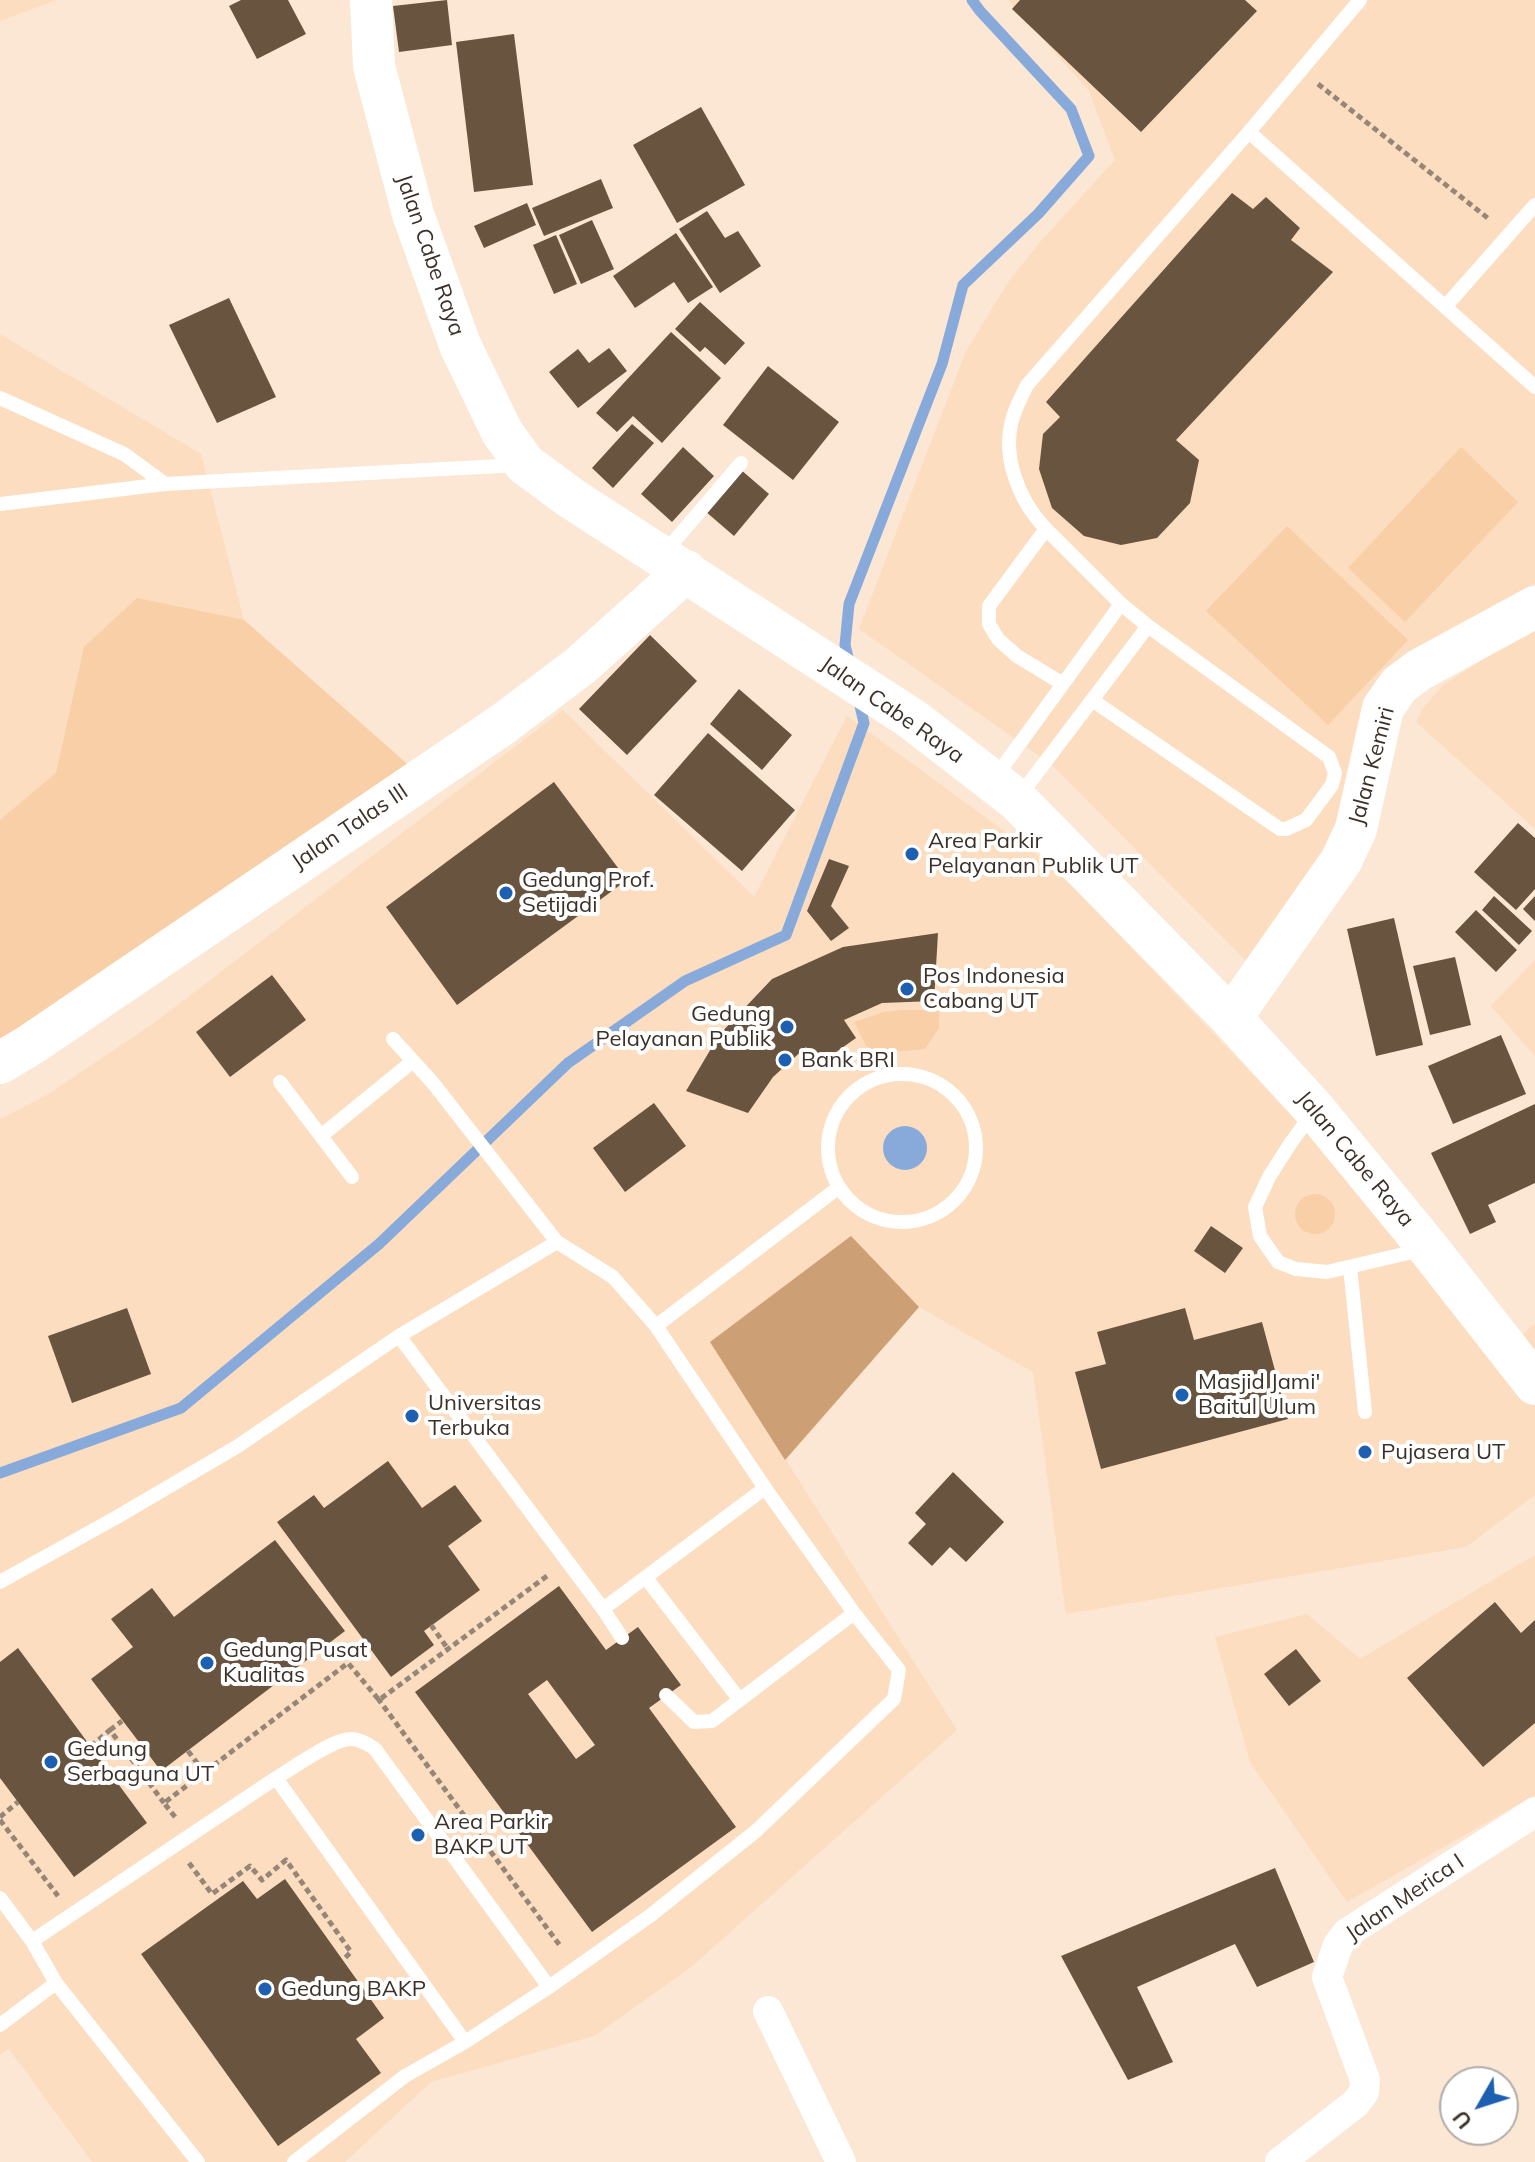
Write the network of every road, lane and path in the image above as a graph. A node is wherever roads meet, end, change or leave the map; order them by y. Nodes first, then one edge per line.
1 (371, 0) edge
2 (1360, 0) edge
3 (1302, 71) junction
4 (1249, 132) junction
5 (1535, 205) edge
6 (1509, 234) junction
7 (1445, 307) junction
8 (1535, 387) edge
9 (0, 398) edge
10 (741, 463) dead end
11 (525, 464) junction
12 (165, 484) junction
13 (0, 504) edge
14 (1046, 529) junction
15 (674, 563) junction
16 (1121, 604) junction
17 (1535, 607) edge
18 (1148, 626) junction
19 (1063, 684) junction
20 (1092, 700) junction
21 (1005, 790) junction
22 (1231, 1018) junction
23 (393, 1039) dead end
24 (413, 1061) junction
25 (0, 1063) edge
26 (280, 1082) dead end
27 (1315, 1110) junction
28 (321, 1136) junction
29 (352, 1177) dead end
30 (838, 1188) junction
31 (557, 1242) junction
32 (1429, 1249) junction
33 (1350, 1267) junction
34 (656, 1326) junction
35 (399, 1336) junction
36 (1535, 1384) edge
37 (1365, 1412) dead end
38 (765, 1488) junction
39 (567, 1561) junction
40 (646, 1578) junction
41 (0, 1582) edge
42 (603, 1609) junction
43 (854, 1613) junction
44 (431, 1625) dead end
45 (622, 1638) dead end
46 (448, 1649) junction
47 (666, 1695) dead end
48 (739, 1699) junction
49 (379, 1700) junction
50 (122, 1721) dead end
51 (110, 1730) junction
52 (91, 1746) dead end
53 (188, 1751) dead end
54 (204, 1772) junction
55 (276, 1778) junction
56 (18, 1802) dead end
57 (164, 1803) junction
58 (1535, 1812) edge
59 (0, 1818) edge
60 (175, 1845) junction
61 (59, 1897) dead end
62 (0, 1898) edge
63 (32, 1941) junction
64 (343, 1960) dead end
65 (576, 1968) junction
66 (56, 1983) junction
67 (549, 1987) junction
68 (768, 2011) dead end
69 (0, 2025) edge
70 (465, 2042) junction
71 (198, 2162) edge
72 (294, 2162) edge
73 (841, 2162) edge
74 (1280, 2162) edge

1 - 11 main road, Jalan Cabe Raya
2 - 3 lane
3 - 4 lane
3 - 6 path
4 - 7 lane
4 - 14 lane
5 - 6 lane
6 - 7 lane
7 - 8 lane
9 - 12 lane
10 - 15 lane
11 - 12 lane
11 - 15 main road, Jalan Cabe Raya
12 - 13 lane
14 - 16 lane
14 - 19 lane
15 - 21 main road, Jalan Cabe Raya
15 - 25 main road, Jalan Talas III
16 - 18 lane
16 - 19 lane
17 - 22 main road, Jalan Kemiri
18 - 20 lane
18 - 20 lane
19 - 21 lane
20 - 21 lane
21 - 22 main road, Jalan Cabe Raya
22 - 27 main road, Jalan Cabe Raya
23 - 24 lane
24 - 28 lane
24 - 31 lane
26 - 28 lane
27 - 32 main road, Jalan Cabe Raya
27 - 33 lane
28 - 29 lane
30 - 30 lane
30 - 34 lane
31 - 34 lane
31 - 35 lane
32 - 33 lane
32 - 36 main road, Jalan Cabe Raya
33 - 37 lane
34 - 38 lane
35 - 39 lane
35 - 41 lane
38 - 40 lane
38 - 43 lane
39 - 42 lane
39 - 46 path
40 - 42 lane
40 - 48 lane
42 - 45 lane
43 - 48 lane
43 - 65 lane
44 - 46 path
46 - 49 path
47 - 48 lane
49 - 54 path
49 - 65 path
50 - 51 path
51 - 52 path
51 - 57 path
53 - 54 path
54 - 57 path
55 - 60 lane
55 - 67 lane
55 - 70 lane
56 - 59 path
57 - 60 path
58 - 74 street, Jalan Merica I
59 - 61 path
60 - 63 lane
60 - 64 path
62 - 63 lane
63 - 66 lane
65 - 67 lane
66 - 69 lane
66 - 71 lane
67 - 70 lane
68 - 73 street
70 - 72 lane

